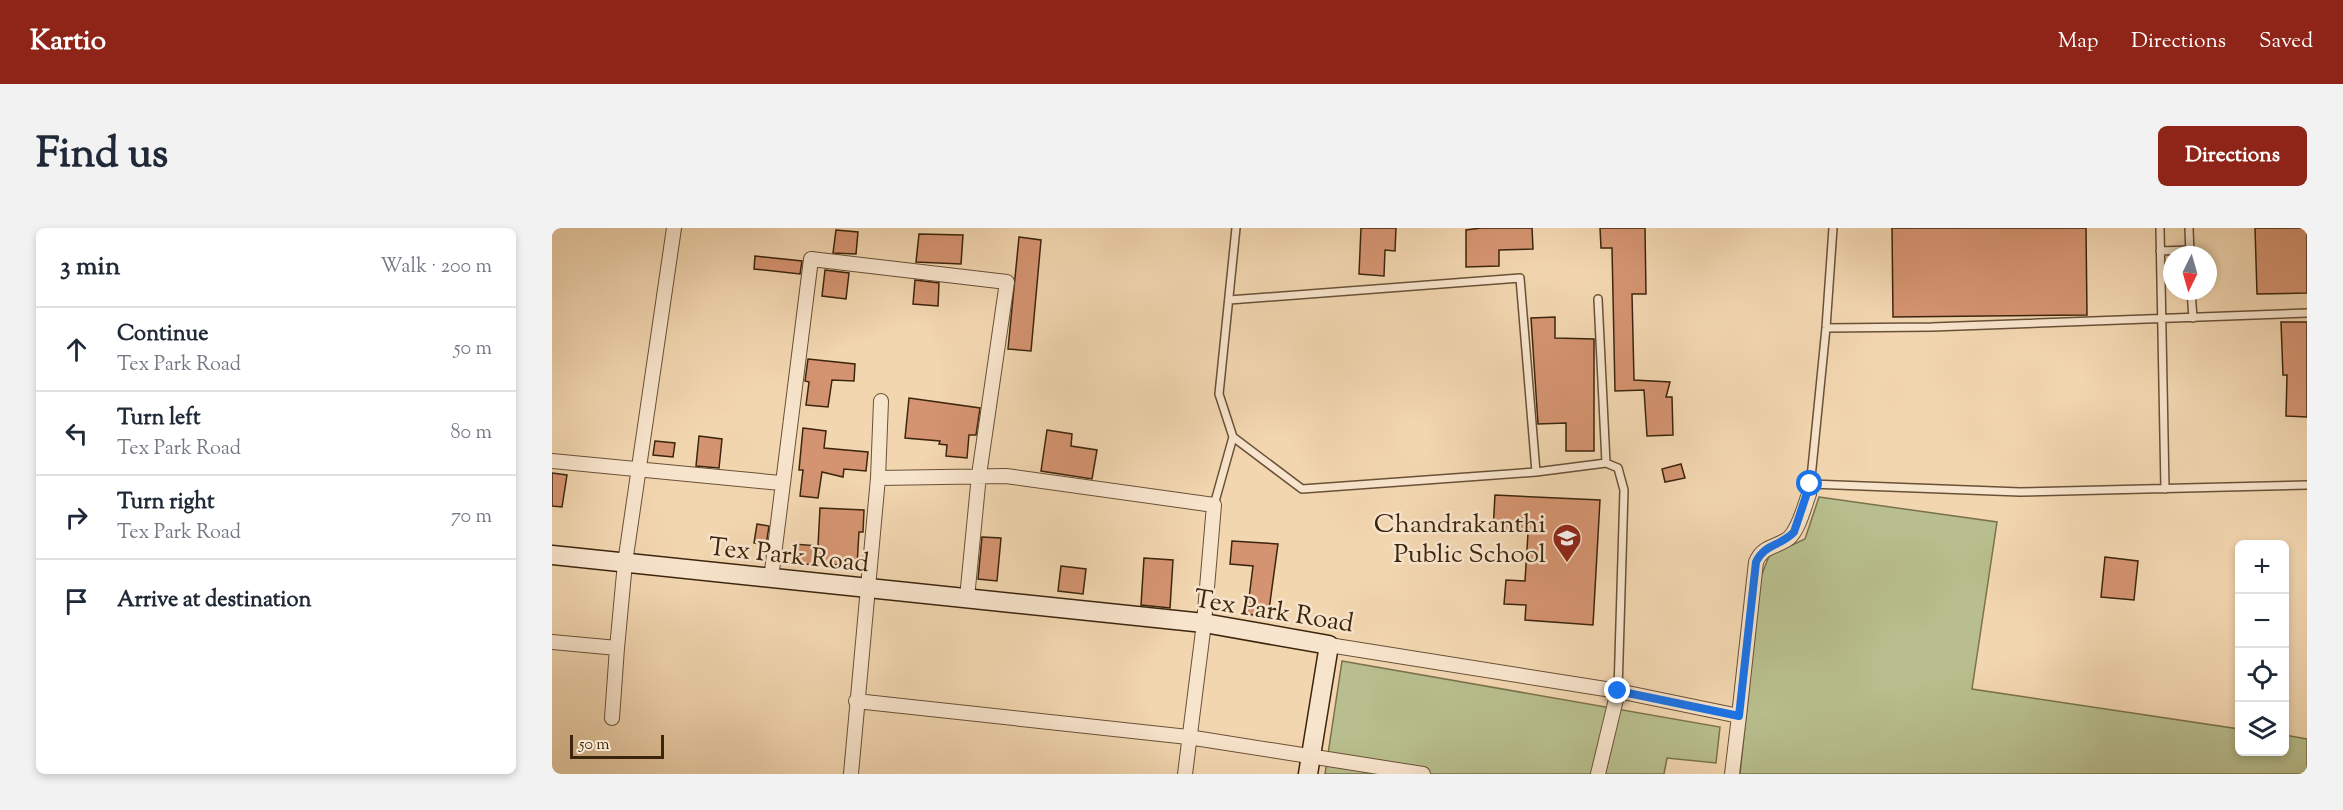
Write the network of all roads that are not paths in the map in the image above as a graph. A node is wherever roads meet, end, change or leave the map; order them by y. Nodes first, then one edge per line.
1 (674, 228) edge
2 (1236, 228) edge
3 (1833, 228) edge
4 (2160, 228) edge
5 (2189, 228) edge
6 (2190, 246) edge
7 (2160, 251) junction
8 (2163, 251) edge
9 (1598, 299) dead end
10 (1229, 300) junction
11 (2192, 300) edge
12 (2307, 313) edge
13 (2193, 318) junction
14 (2161, 319) junction
15 (1826, 328) junction
16 (881, 401) dead end
17 (1233, 437) junction
18 (552, 461) edge
19 (1606, 463) junction
20 (640, 469) junction
21 (1536, 472) junction
22 (979, 475) junction
23 (878, 478) junction
24 (781, 483) junction
25 (2307, 485) edge
26 (1810, 489) junction
27 (2165, 489) junction
28 (1214, 505) junction
29 (552, 555) edge
30 (625, 563) junction
31 (771, 579) junction
32 (867, 588) junction
33 (966, 598) junction
34 (1204, 623) junction
35 (552, 642) edge
36 (1329, 645) junction
37 (617, 648) junction
38 (1618, 691) junction
39 (856, 701) junction
40 (1739, 716) junction
41 (612, 718) dead end
42 (1188, 737) junction
43 (1310, 756) junction
44 (851, 774) edge
45 (1185, 774) edge
46 (1308, 774) edge
47 (1423, 774) edge
48 (1598, 774) edge
49 (1732, 774) edge

1 - 20 street
2 - 10 lane
3 - 15 lane
4 - 7 lane
5 - 6 lane
7 - 8 lane
7 - 14 lane
9 - 19 lane
10 - 17 lane
10 - 21 lane
11 - 13 lane
12 - 13 lane
13 - 14 lane
14 - 15 lane
14 - 27 lane
15 - 26 lane
16 - 23 street
17 - 21 lane
17 - 28 lane
18 - 20 street
19 - 21 lane
19 - 38 lane
20 - 24 street
20 - 30 street
22 - 23 street
22 - 24 street
22 - 28 street
22 - 33 street
23 - 32 street
24 - 31 street
25 - 27 lane
26 - 27 lane
26 - 40 street
28 - 34 street
29 - 30 street, Tex Park Road
30 - 31 street, Tex Park Road
30 - 37 street
31 - 32 street, Tex Park Road
32 - 33 street, Tex Park Road
32 - 39 street
33 - 34 street, Tex Park Road
34 - 36 street, Tex Park Road
34 - 42 street
35 - 37 street
36 - 38 street, Tex Park Road
36 - 43 street
37 - 41 street
38 - 40 street, Tex Park Road
38 - 48 street
39 - 42 street
39 - 44 street
40 - 49 street
42 - 43 street
42 - 45 street
43 - 46 street
43 - 47 street

